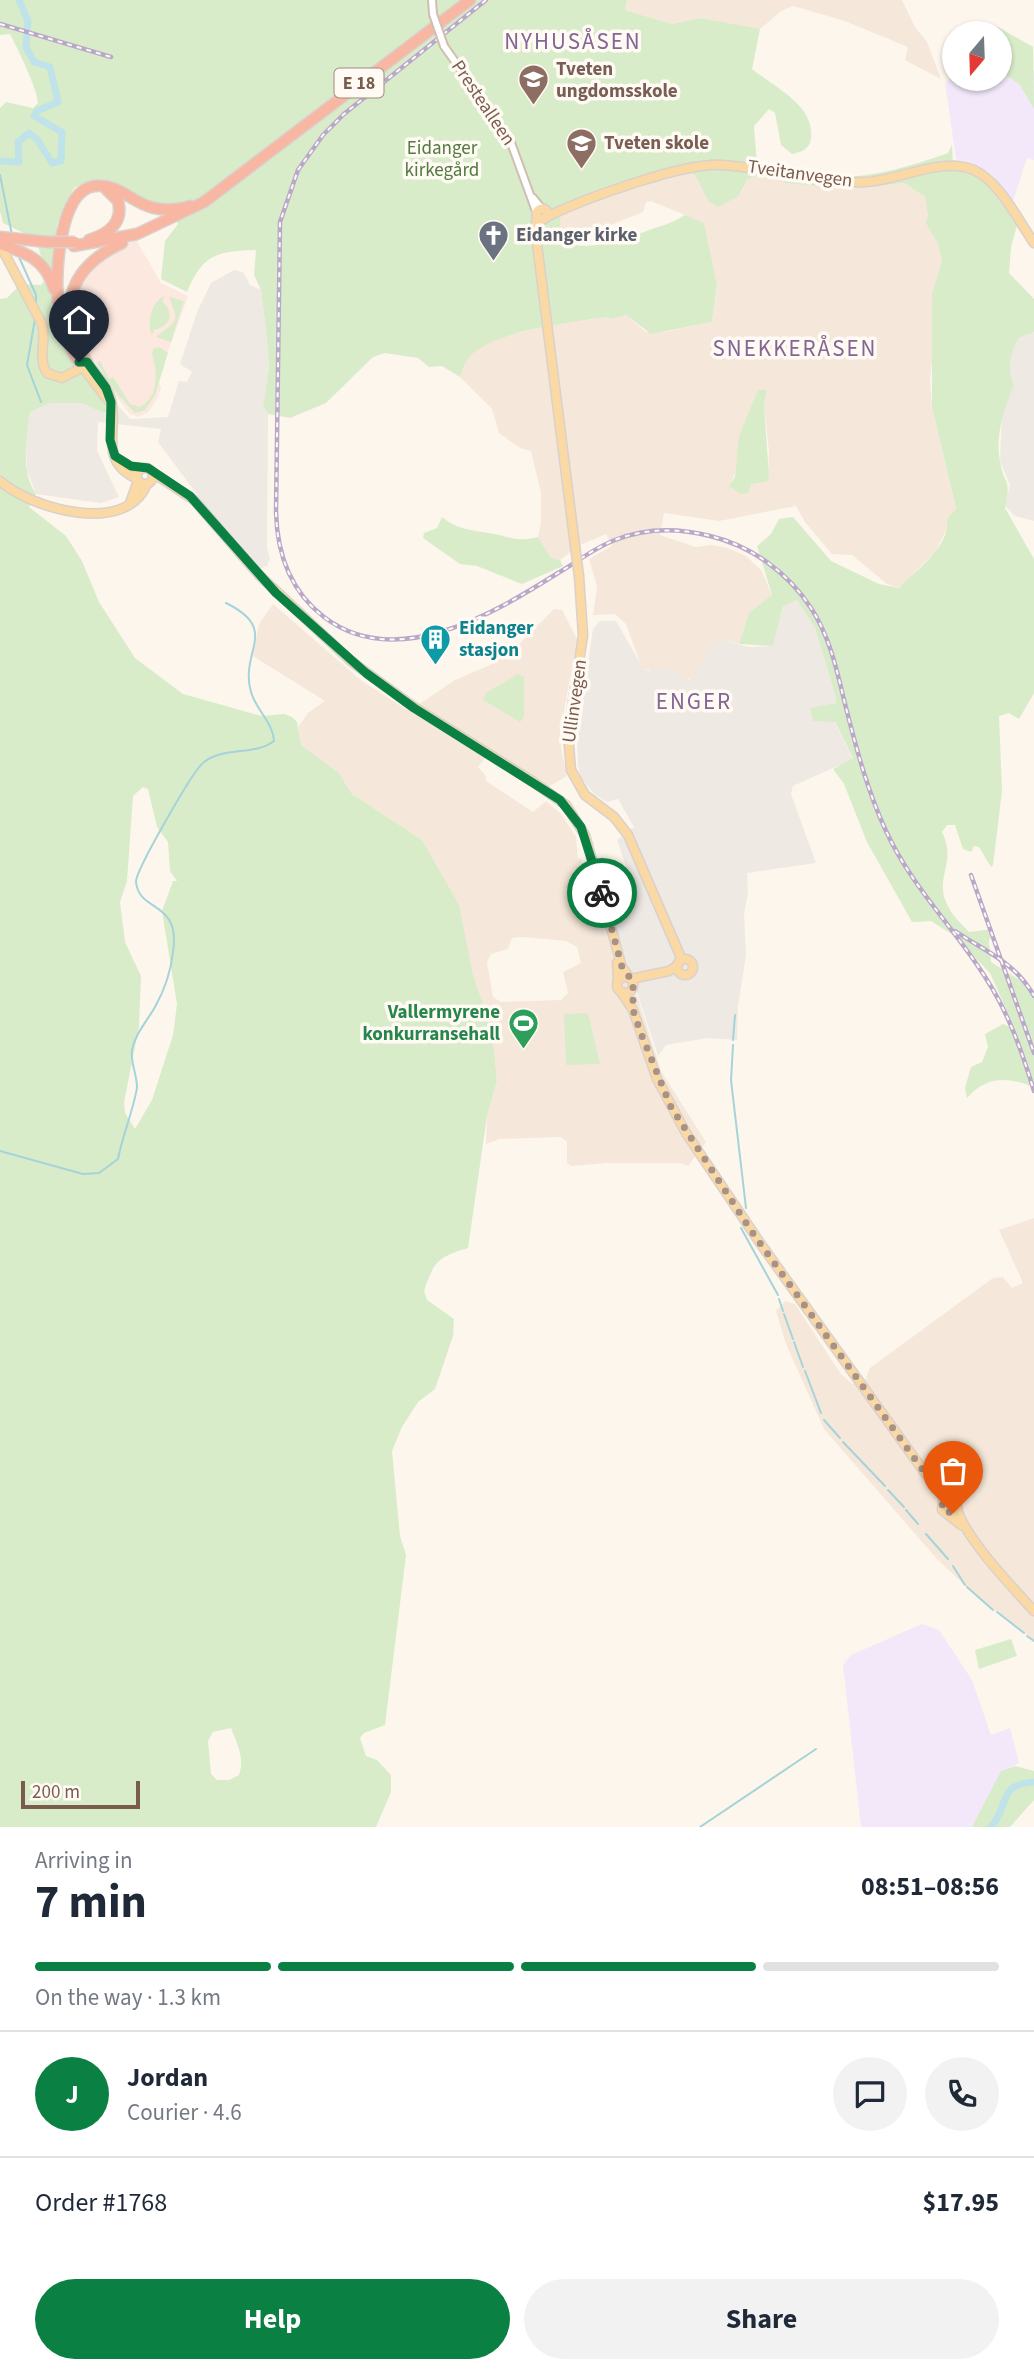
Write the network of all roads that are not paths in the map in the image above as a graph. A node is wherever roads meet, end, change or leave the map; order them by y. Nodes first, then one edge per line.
1 (432, 0) edge
2 (468, 0) edge
3 (99, 186) junction
4 (194, 205) junction
5 (542, 214) junction
6 (137, 234) junction
7 (0, 242) edge
8 (77, 243) junction
9 (1034, 243) edge
10 (19, 245) junction
11 (60, 256) junction
12 (60, 313) junction
13 (78, 346) junction
14 (83, 364) junction
15 (115, 456) junction
16 (141, 468) junction
17 (153, 473) junction
18 (0, 481) edge
19 (143, 482) junction
20 (183, 491) junction
21 (578, 827) junction
22 (618, 981) junction
23 (632, 983) junction
24 (621, 992) junction
25 (633, 1010) junction
26 (925, 1473) junction
27 (949, 1498) junction
28 (941, 1505) junction
29 (957, 1508) junction
30 (949, 1514) junction
31 (999, 1571) junction
32 (1033, 1609) edge

1 - 5 street, Prestealleen, bridge
2 - 4 highway, E 18
2 - 6 highway, E 18
3 - 4 highway, E 18
3 - 8 highway, E 18
3 - 11 highway, E 18
4 - 8 highway, E 18
5 - 9 main road, Tveitanvegen
5 - 23 main road, Ullinvegen, bridge
6 - 8 highway, E 18
6 - 13 highway, E 18
7 - 10 highway, E 18
7 - 14 main road
8 - 10 highway, E 18, bridge
10 - 12 highway, E 18
11 - 12 highway, E 18
11 - 13 highway, E 18
12 - 14 highway, E 18
13 - 14 highway, E 18
14 - 15 main road
15 - 16 main road
15 - 19 main road
16 - 17 main road
16 - 19 main road
17 - 19 main road
17 - 20 main road
18 - 19 main road
19 - 20 main road
20 - 21 main road
21 - 22 main road
21 - 23 main road
22 - 23 main road
22 - 24 main road
23 - 24 main road
23 - 25 main road
24 - 25 main road
25 - 26 main road
26 - 27 main road
26 - 28 main road
27 - 28 main road
27 - 29 main road
28 - 30 main road
29 - 30 main road
29 - 31 main road
30 - 31 main road
31 - 32 main road

